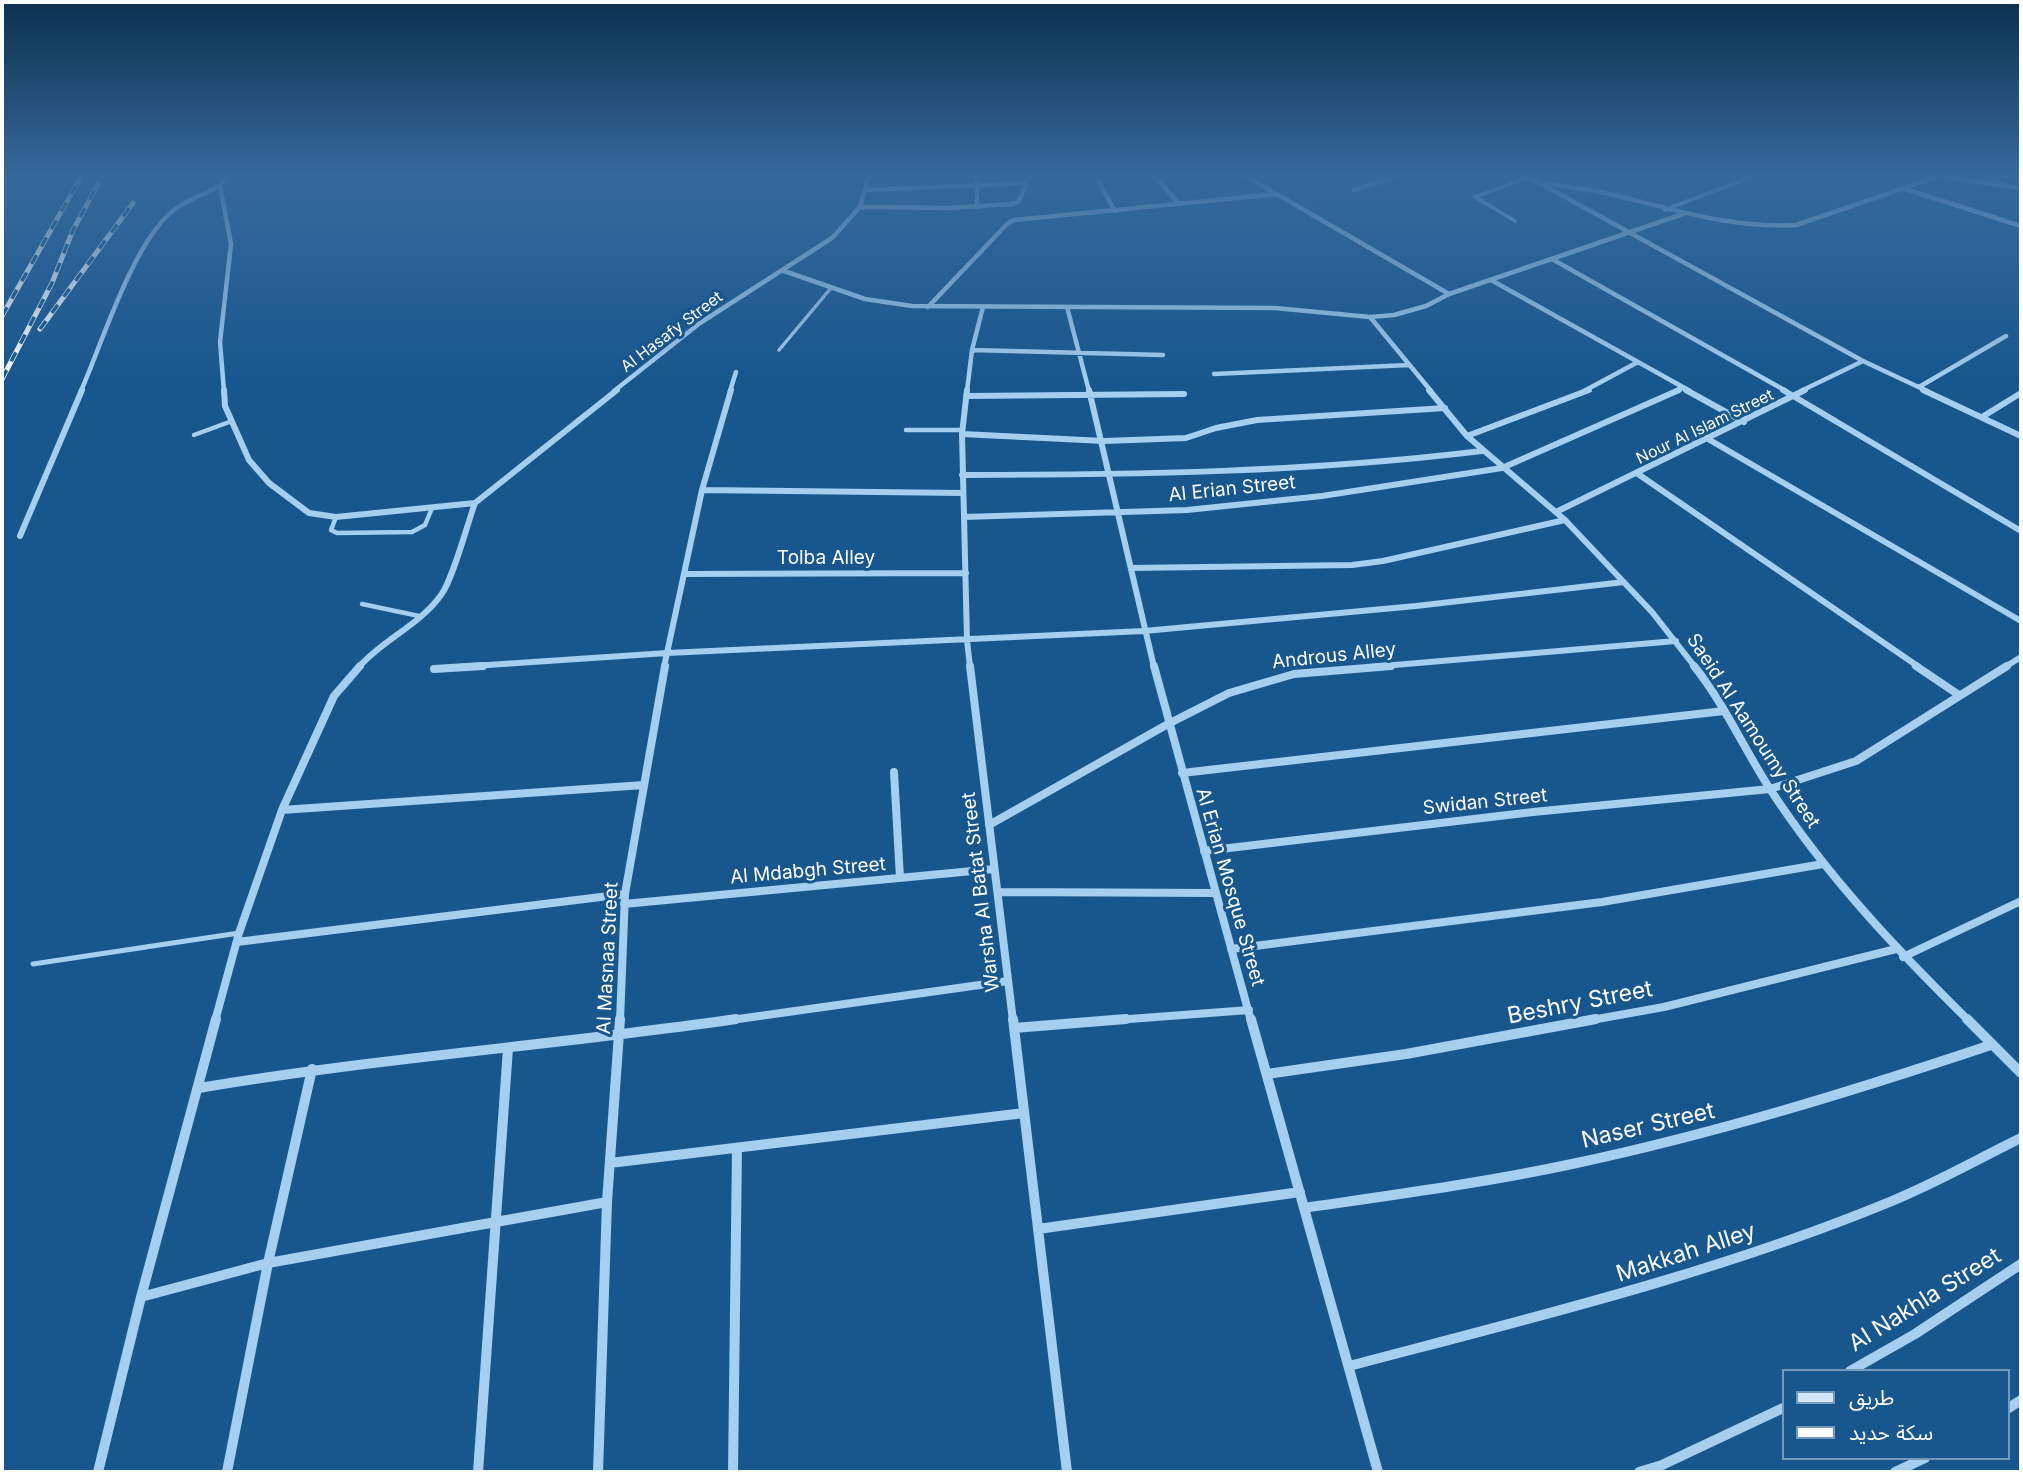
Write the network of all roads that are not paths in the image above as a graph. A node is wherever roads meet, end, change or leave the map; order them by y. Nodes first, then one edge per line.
1 (148, 244) edge
2 (231, 244) edge
3 (824, 244) edge
4 (988, 244) edge
5 (1362, 244) edge
6 (1598, 244) edge
7 (1649, 244) edge
8 (1552, 260) junction
9 (784, 271) junction
10 (1491, 280) junction
11 (831, 288) junction
12 (1449, 294) junction
13 (929, 307) junction
14 (983, 307) junction
15 (1067, 307) junction
16 (1370, 317) junction
17 (2006, 336) dead end
18 (779, 350) dead end
19 (972, 350) junction
20 (1080, 353) junction
21 (1163, 355) dead end
22 (1863, 360) junction
23 (1638, 362) junction
24 (1409, 365) junction
25 (736, 372) dead end
26 (1214, 374) dead end
27 (1919, 387) junction
28 (1683, 388) junction
29 (2021, 393) edge
30 (1184, 394) dead end
31 (966, 396) junction
32 (1091, 396) junction
33 (1794, 396) junction
34 (1445, 408) junction
35 (1982, 417) junction
36 (232, 421) junction
37 (1744, 422) junction
38 (906, 430) dead end
39 (963, 432) junction
40 (194, 435) dead end
41 (1468, 436) junction
42 (2021, 436) edge
43 (1709, 439) junction
44 (1104, 441) junction
45 (1482, 451) junction
46 (1502, 468) junction
47 (1638, 474) junction
48 (962, 475) junction
49 (1111, 475) junction
50 (702, 490) junction
51 (963, 493) junction
52 (475, 503) junction
53 (432, 508) junction
54 (1556, 512) junction
55 (1118, 514) junction
56 (336, 517) junction
57 (964, 517) junction
58 (1565, 520) junction
59 (2021, 531) edge
60 (20, 536) dead end
61 (1131, 568) junction
62 (966, 573) junction
63 (686, 574) junction
64 (1624, 582) junction
65 (362, 604) dead end
66 (419, 616) junction
67 (2021, 621) edge
68 (1144, 631) junction
69 (967, 640) junction
70 (1676, 641) junction
71 (667, 653) junction
72 (2021, 657) edge
73 (434, 669) dead end
74 (1959, 695) junction
75 (1724, 711) junction
76 (1168, 724) junction
77 (894, 772) dead end
78 (1182, 773) junction
79 (644, 785) junction
80 (1770, 789) junction
81 (282, 810) junction
82 (989, 825) junction
83 (1204, 851) junction
84 (1822, 864) junction
85 (994, 869) junction
86 (900, 878) junction
87 (998, 892) junction
88 (1215, 892) junction
89 (624, 899) junction
90 (2021, 901) edge
91 (238, 937) junction
92 (1231, 948) junction
93 (1896, 949) junction
94 (1903, 957) junction
95 (33, 964) dead end
96 (1008, 981) junction
97 (1249, 1010) junction
98 (1014, 1028) junction
99 (619, 1036) junction
100 (1991, 1045) junction
101 (508, 1048) junction
102 (312, 1069) junction
103 (2021, 1073) edge
104 (1267, 1074) junction
105 (199, 1088) junction
106 (1024, 1113) junction
107 (2021, 1138) edge
108 (737, 1148) junction
109 (610, 1163) junction
110 (1300, 1192) junction
111 (607, 1202) junction
112 (1304, 1208) junction
113 (494, 1222) junction
114 (1038, 1229) junction
115 (268, 1263) junction
116 (2021, 1264) edge
117 (141, 1297) junction
118 (1349, 1366) junction
119 (1854, 1369) edge
120 (1782, 1408) edge
121 (1921, 1460) edge
122 (97, 1472) edge
123 (227, 1472) edge
124 (478, 1472) edge
125 (598, 1472) edge
126 (733, 1472) edge
127 (1063, 1472) edge
128 (1378, 1472) edge
129 (1639, 1472) edge
130 (1895, 1472) edge

1 - 60 street
2 - 36 street
3 - 9 street, Al Hasafy Street
4 - 13 street
5 - 12 street
6 - 8 street
7 - 22 street
8 - 10 street
8 - 33 street
9 - 11 street
9 - 52 street, Al Hasafy Street
10 - 12 street
10 - 23 street
11 - 13 street
11 - 18 lane
12 - 16 street
13 - 14 street
14 - 15 street
14 - 19 street, Warsha Al Batat Street
15 - 16 street
15 - 20 street, Al Erian Mosque Street
16 - 24 street, Saeid Al Aamoumy Street
17 - 27 street
19 - 20 street
19 - 31 street, Warsha Al Batat Street
20 - 21 street
20 - 32 street, Al Erian Mosque Street
22 - 27 street
22 - 33 street, Nour Al Islam Street
23 - 28 street
23 - 41 street
24 - 26 street
24 - 34 street, Saeid Al Aamoumy Street
25 - 50 street, Al Masnaa Street
27 - 35 street
28 - 37 street
28 - 46 street, Al Erian Street
29 - 35 street
30 - 32 street
31 - 32 street
31 - 39 street, Warsha Al Batat Street
32 - 44 street, Al Erian Mosque Street
33 - 37 street, Nour Al Islam Street
33 - 59 street
34 - 41 street, Saeid Al Aamoumy Street
34 - 44 street
35 - 42 street
36 - 40 lane
36 - 56 street
37 - 43 street, Nour Al Islam Street
38 - 39 lane
39 - 44 street
39 - 48 street, Warsha Al Batat Street
41 - 45 street, Saeid Al Aamoumy Street
43 - 47 street, Nour Al Islam Street
43 - 67 street
44 - 49 street, Al Erian Mosque Street
45 - 46 street, Saeid Al Aamoumy Street
45 - 49 street
46 - 54 street, Saeid Al Aamoumy Street
46 - 55 street, Al Erian Street
47 - 54 street, Nour Al Islam Street
47 - 74 street
48 - 49 street
48 - 51 street, Warsha Al Batat Street
49 - 55 street, Al Erian Mosque Street
50 - 51 street
50 - 63 street, Al Masnaa Street
51 - 57 street, Warsha Al Batat Street
52 - 53 street
52 - 66 street
53 - 56 street
53 - 56 lane
54 - 58 street, Saeid Al Aamoumy Street
55 - 57 street, Al Erian Street
55 - 61 street, Al Erian Mosque Street
57 - 62 street, Warsha Al Batat Street
58 - 61 street
58 - 64 street, Saeid Al Aamoumy Street
61 - 68 street, Al Erian Mosque Street
62 - 63 street, Tolba Alley
62 - 69 street, Warsha Al Batat Street
63 - 71 street, Al Masnaa Street
64 - 68 street
64 - 70 street, Saeid Al Aamoumy Street
65 - 66 lane
66 - 81 street
68 - 69 street
68 - 76 street, Al Erian Mosque Street
69 - 71 street
69 - 82 street, Warsha Al Batat Street
70 - 75 street, Saeid Al Aamoumy Street
70 - 76 street, Androus Alley
71 - 73 street
71 - 79 street, Al Masnaa Street
72 - 74 street, Swidan Street
74 - 80 street, Swidan Street
75 - 78 street
75 - 80 street, Saeid Al Aamoumy Street
76 - 78 street, Al Erian Mosque Street
76 - 82 street, Androus Alley
77 - 86 street
78 - 83 street, Al Erian Mosque Street
79 - 81 street
79 - 89 street, Al Masnaa Street
80 - 83 street, Swidan Street
80 - 84 street, Saeid Al Aamoumy Street
81 - 91 street
82 - 85 street, Warsha Al Batat Street
83 - 88 street, Al Erian Mosque Street
84 - 92 street
84 - 93 street, Saeid Al Aamoumy Street
85 - 86 street, Al Mdabgh Street
85 - 87 street, Warsha Al Batat Street
86 - 89 street, Al Mdabgh Street
87 - 88 street
87 - 96 street, Warsha Al Batat Street
88 - 92 street, Al Erian Mosque Street
89 - 91 street, Al Mdabgh Street
89 - 99 street, Al Masnaa Street
90 - 94 street
91 - 95 lane
91 - 105 street
92 - 97 street, Al Erian Mosque Street
93 - 94 street, Saeid Al Aamoumy Street
93 - 104 street, Beshry Street
94 - 100 street, Saeid Al Aamoumy Street
96 - 98 street, Warsha Al Batat Street
96 - 99 street
97 - 98 street
97 - 104 street, Al Erian Mosque Street
98 - 106 street, Warsha Al Batat Street
99 - 101 street
99 - 109 street, Al Masnaa Street
100 - 103 street, Saeid Al Aamoumy Street
100 - 112 street, Naser Street
101 - 102 street
101 - 113 street
102 - 105 street
102 - 115 street
104 - 110 street, Al Erian Mosque Street
105 - 117 street
106 - 108 street
106 - 114 street, Warsha Al Batat Street
107 - 118 street, Makkah Alley
108 - 109 street
108 - 126 street
109 - 111 street, Al Masnaa Street
110 - 112 street, Al Erian Mosque Street
110 - 114 street
111 - 113 street
111 - 125 street, Al Masnaa Street
112 - 118 street, Al Erian Mosque Street
113 - 115 street
113 - 124 street
114 - 127 street, Warsha Al Batat Street
115 - 117 street
115 - 123 street
116 - 119 street, Al Nakhla Street
117 - 122 street
118 - 128 street, Al Erian Mosque Street
120 - 129 street
121 - 130 street

